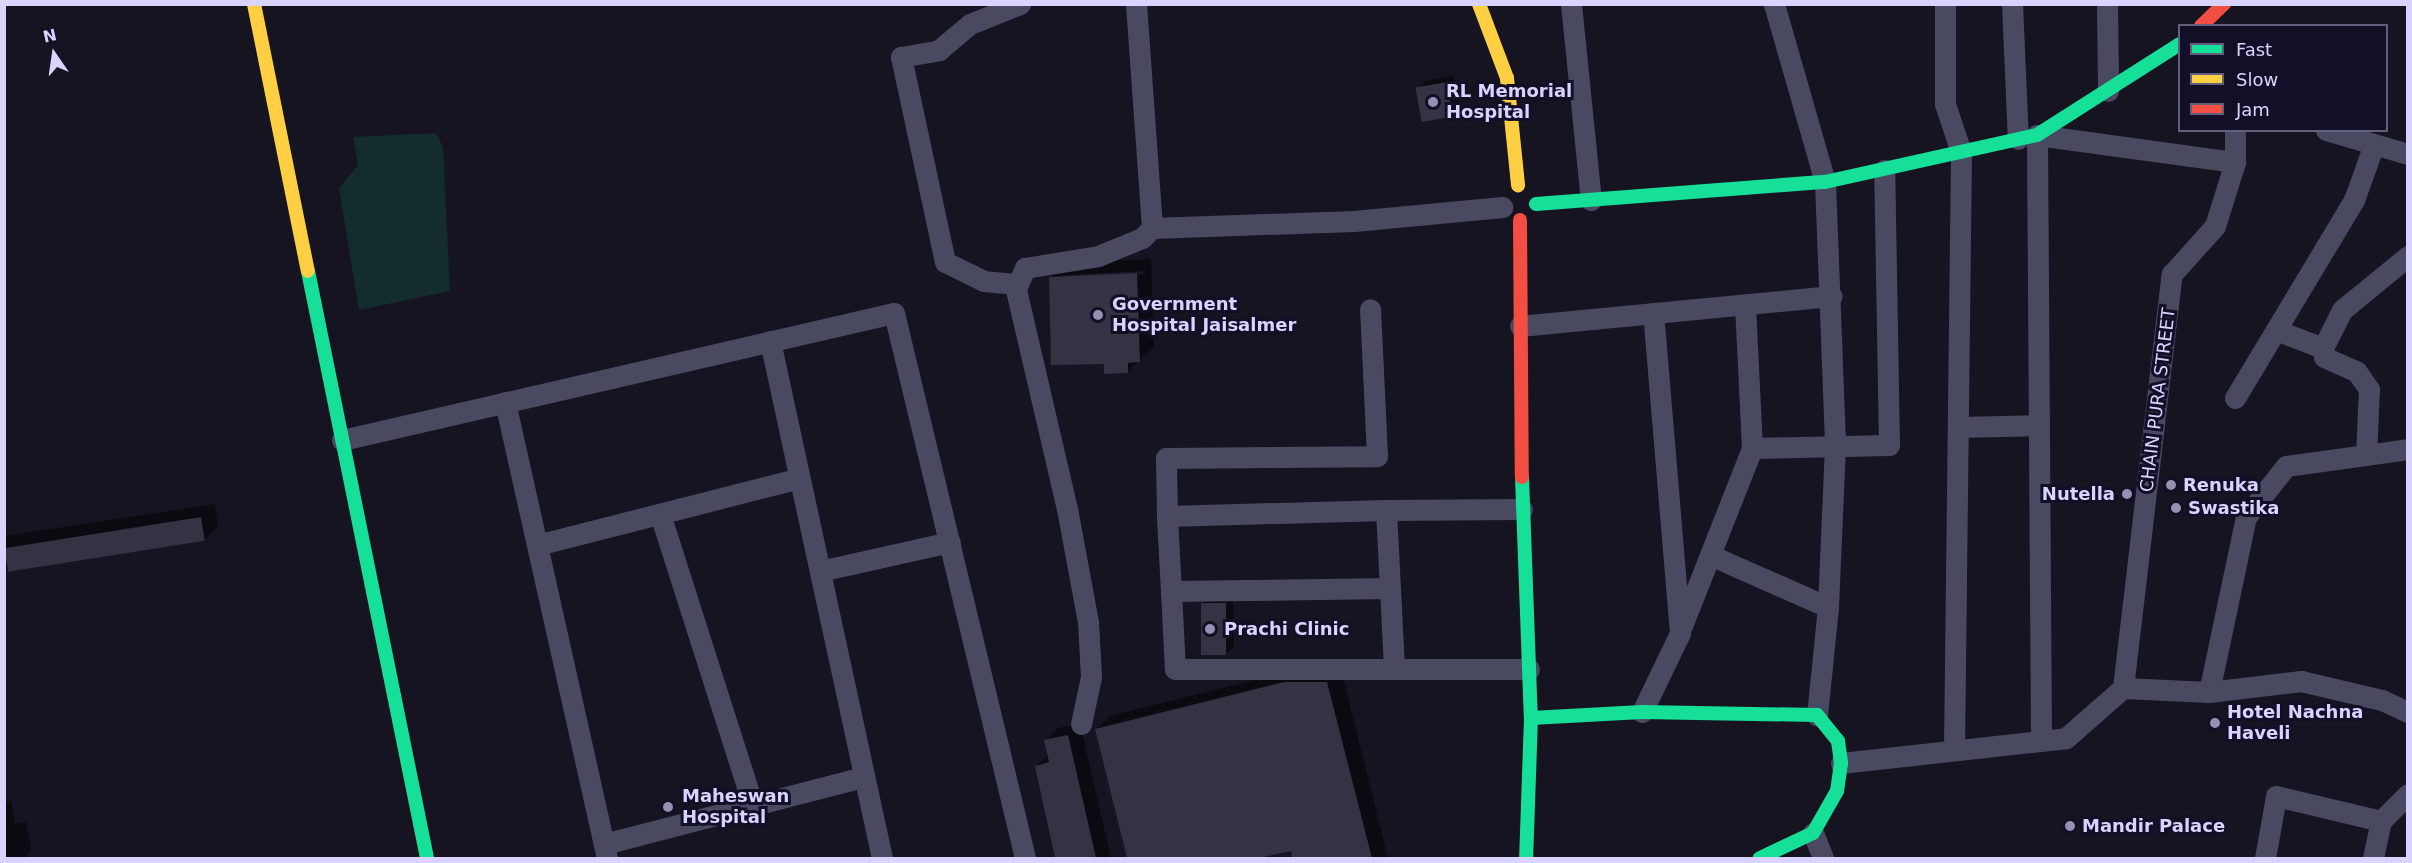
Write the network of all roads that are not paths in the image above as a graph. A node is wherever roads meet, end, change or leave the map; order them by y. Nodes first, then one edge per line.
1 (254, 4) edge
2 (1020, 4) edge
3 (1136, 4) edge
4 (1479, 4) edge
5 (1572, 4) edge
6 (1774, 4) edge
7 (1945, 4) edge
8 (2012, 4) edge
9 (2107, 4) edge
10 (2224, 5) edge
11 (2203, 24) edge
12 (2226, 24) edge
13 (2178, 45) edge
14 (2108, 91) junction
15 (2235, 132) edge
16 (2333, 132) edge
17 (2028, 137) junction
18 (2374, 144) junction
19 (1961, 152) junction
20 (2408, 154) edge
21 (2235, 162) junction
22 (1884, 170) junction
23 (1825, 182) junction
24 (1518, 185) junction
25 (1591, 200) junction
26 (1536, 204) junction
27 (1502, 207) junction
28 (1520, 220) junction
29 (1152, 228) junction
30 (2408, 256) edge
31 (1017, 284) junction
32 (1832, 296) junction
33 (1745, 304) junction
34 (1370, 309) dead end
35 (1653, 313) junction
36 (1520, 326) junction
37 (2276, 330) junction
38 (770, 341) junction
39 (2323, 348) junction
40 (2235, 398) dead end
41 (505, 402) junction
42 (2039, 425) junction
43 (1958, 426) junction
44 (342, 440) junction
45 (1835, 446) junction
46 (1752, 448) junction
47 (2408, 449) edge
48 (2366, 455) junction
49 (800, 478) junction
50 (1522, 509) junction
51 (1386, 510) junction
52 (660, 514) junction
53 (1167, 516) junction
54 (950, 542) junction
55 (537, 545) junction
56 (1710, 555) junction
57 (820, 571) junction
58 (1390, 588) junction
59 (1171, 591) junction
60 (1828, 607) junction
61 (1680, 633) junction
62 (1394, 669) junction
63 (1529, 669) junction
64 (2123, 688) junction
65 (2209, 692) junction
66 (1642, 712) junction
67 (2408, 712) edge
68 (1818, 715) junction
69 (1531, 718) junction
70 (1081, 724) dead end
71 (2041, 741) junction
72 (1954, 750) junction
73 (1841, 763) junction
74 (864, 777) junction
75 (2408, 794) edge
76 (753, 806) junction
77 (2381, 821) junction
78 (1813, 833) junction
79 (605, 851) edge
80 (427, 858) edge
81 (882, 858) edge
82 (1025, 858) edge
83 (1526, 858) edge
84 (1760, 858) edge
85 (1823, 858) edge
86 (2265, 858) edge
87 (2373, 858) edge

1 - 44 street
2 - 31 street
3 - 29 street
4 - 24 street
5 - 25 street
6 - 23 street
7 - 19 street
8 - 17 street
9 - 14 street
10 - 11 street
10 - 12 street
13 - 14 street
14 - 17 street
15 - 21 street, CHAIN PURA STREET
16 - 18 street
17 - 19 street
17 - 21 street
17 - 42 street
18 - 20 street
18 - 37 street
19 - 22 street
19 - 43 street
21 - 64 street, CHAIN PURA STREET
22 - 23 street
22 - 45 street
23 - 25 street
23 - 32 street
24 - 26 street
24 - 27 street
25 - 26 street
26 - 28 street
27 - 28 street
27 - 29 street
28 - 36 street
29 - 31 street
30 - 39 street
31 - 70 street
32 - 33 street
32 - 45 street
33 - 35 street
33 - 46 street
34 - 53 street
35 - 36 street
35 - 61 street
36 - 50 street
37 - 39 street
37 - 40 street
38 - 41 street
38 - 49 street
38 - 54 street
39 - 48 street
41 - 44 street
41 - 55 street
42 - 43 street
42 - 71 street
43 - 72 street
44 - 80 street
45 - 46 street
45 - 60 street
46 - 56 street
47 - 48 street
48 - 65 street
49 - 52 street
49 - 57 street
50 - 51 street
50 - 63 street
51 - 53 street
51 - 58 street
52 - 55 street
52 - 76 street
53 - 59 street
54 - 57 street
54 - 82 street
55 - 79 street
56 - 60 street
56 - 61 street
57 - 74 street
58 - 59 street
58 - 62 street
59 - 62 street
60 - 68 street
61 - 66 street
62 - 63 street
63 - 69 street
64 - 65 street
64 - 71 street
65 - 67 street
66 - 68 street
66 - 69 street
68 - 73 street
69 - 83 street
71 - 72 street
72 - 73 street
73 - 78 street
74 - 76 street
74 - 81 street
75 - 77 street
76 - 79 street
77 - 86 street
77 - 87 street
78 - 84 street
78 - 85 street

